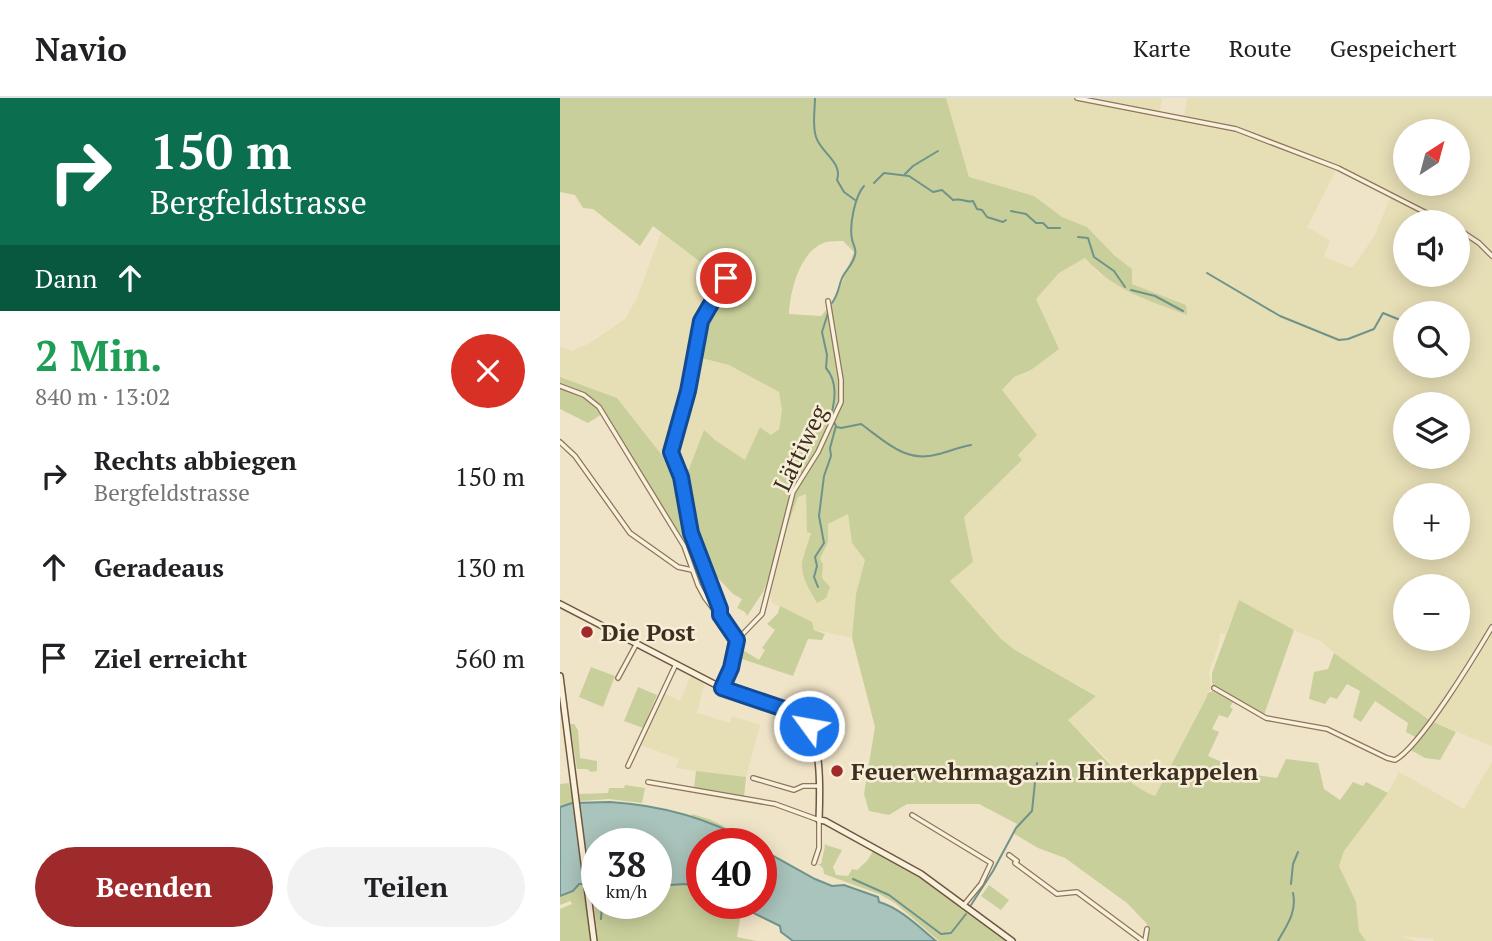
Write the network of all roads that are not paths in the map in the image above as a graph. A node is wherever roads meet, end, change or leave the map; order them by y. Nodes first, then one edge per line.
1 (1077, 98) edge
2 (1420, 210) edge
3 (1470, 237) edge
4 (1492, 256) edge
5 (726, 278) dead end
6 (828, 300) dead end
7 (560, 386) edge
8 (560, 442) edge
9 (692, 570) junction
10 (560, 604) edge
11 (720, 615) junction
12 (1492, 627) edge
13 (737, 640) junction
14 (636, 643) junction
15 (676, 664) junction
16 (560, 676) edge
17 (618, 678) dead end
18 (722, 688) junction
19 (1214, 688) dead end
20 (628, 766) dead end
21 (753, 778) dead end
22 (648, 782) dead end
23 (818, 786) junction
24 (912, 815) dead end
25 (819, 820) junction
26 (1009, 856) dead end
27 (814, 863) dead end
28 (963, 906) junction
29 (1147, 929) dead end
30 (594, 941) edge
31 (1012, 941) edge
32 (1144, 941) edge

1 - 2 street
3 - 4 street
5 - 11 street
6 - 13 street, Lättiweg
7 - 9 street
8 - 9 street
9 - 11 street
10 - 14 street
11 - 13 street
12 - 19 street
13 - 18 street
14 - 15 street
14 - 17 street
15 - 18 street
15 - 20 street
16 - 30 street
18 - 23 street
21 - 23 street
22 - 25 street
23 - 25 street
24 - 28 street
25 - 27 street
25 - 28 street
26 - 32 street
28 - 31 street
29 - 32 street

